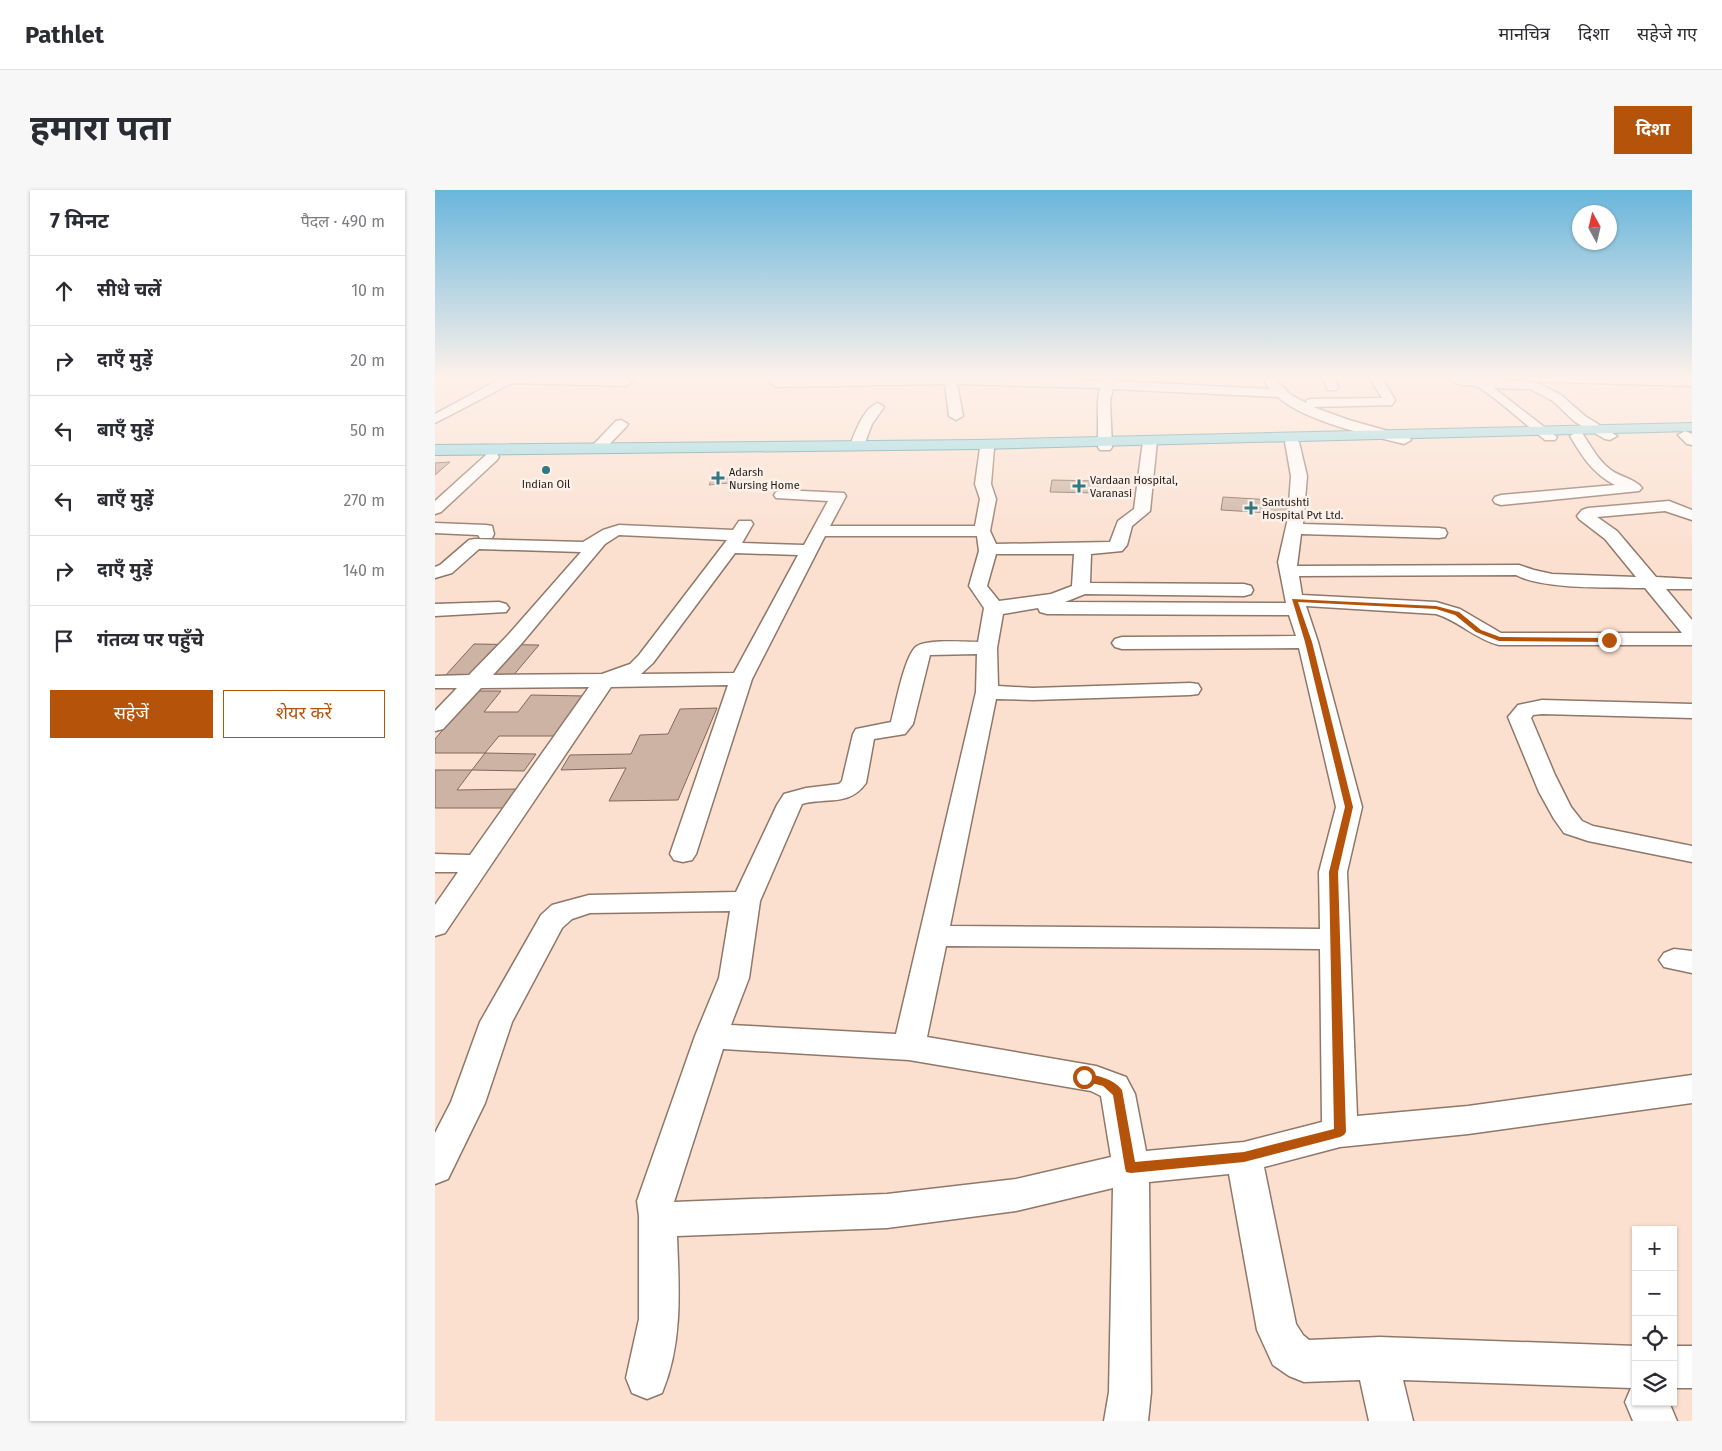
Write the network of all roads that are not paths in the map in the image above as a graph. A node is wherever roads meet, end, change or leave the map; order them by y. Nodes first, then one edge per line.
1 (611, 434) edge
2 (861, 434) edge
3 (1105, 434) edge
4 (1374, 434) edge
5 (1388, 434) edge
6 (1477, 434) edge
7 (1560, 434) edge
8 (1587, 434) edge
9 (1404, 436) junction
10 (1577, 436) junction
11 (1292, 442) junction
12 (1105, 444) junction
13 (1150, 444) junction
14 (857, 445) junction
15 (987, 448) junction
16 (435, 450) edge
17 (597, 450) junction
18 (492, 456) junction
19 (435, 457) edge
20 (1633, 488) junction
21 (781, 495) dead end
22 (1501, 500) dead end
23 (1669, 506) junction
24 (1692, 506) edge
25 (435, 508) edge
26 (1692, 516) edge
27 (435, 528) edge
28 (1294, 529) junction
29 (819, 531) junction
30 (983, 531) junction
31 (1439, 533) dead end
32 (485, 534) junction
33 (738, 536) junction
34 (597, 544) junction
35 (988, 549) junction
36 (1083, 549) junction
37 (808, 550) junction
38 (1289, 570) junction
39 (435, 573) edge
40 (1652, 583) junction
41 (1692, 584) edge
42 (1081, 588) junction
43 (1244, 590) dead end
44 (1295, 604) junction
45 (499, 608) dead end
46 (994, 608) junction
47 (435, 610) edge
48 (1686, 617) edge
49 (1692, 632) edge
50 (1692, 639) edge
51 (1308, 642) junction
52 (1122, 643) dead end
53 (987, 648) junction
54 (741, 679) junction
55 (605, 680) junction
56 (435, 682) edge
57 (473, 682) junction
58 (1190, 689) dead end
59 (987, 692) junction
60 (1692, 711) edge
61 (435, 724) edge
62 (683, 854) dead end
63 (1692, 854) edge
64 (435, 863) edge
65 (478, 864) junction
66 (746, 901) junction
67 (435, 926) edge
68 (934, 936) junction
69 (1335, 939) junction
70 (711, 1036) junction
71 (909, 1047) junction
72 (1692, 1089) edge
73 (1340, 1132) junction
74 (1244, 1157) junction
75 (435, 1168) edge
76 (1131, 1168) junction
77 (658, 1216) junction
78 (1380, 1358) junction
79 (1677, 1367) edge
80 (1692, 1367) edge
81 (647, 1378) dead end
82 (1632, 1379) edge
83 (1649, 1406) edge
84 (1126, 1421) edge
85 (1391, 1421) edge
86 (1655, 1421) edge

1 - 17 street
2 - 14 street
3 - 12 street
4 - 13 main road
5 - 9 main road
6 - 9 main road
7 - 10 main road
8 - 10 main road
9 - 11 main road
10 - 20 street
11 - 13 main road
11 - 28 street
12 - 13 main road
12 - 14 main road
12 - 15 main road
13 - 36 street
14 - 17 main road
15 - 18 main road
15 - 30 street
16 - 17 main road
18 - 19 main road
18 - 25 street
20 - 22 street
20 - 23 street
21 - 29 street
23 - 24 street
23 - 26 street
23 - 40 street
27 - 32 street
28 - 31 street
28 - 38 street
29 - 30 street
29 - 37 street
30 - 35 street
32 - 34 street
32 - 39 street
33 - 34 street
33 - 37 street
33 - 55 street
34 - 57 street
35 - 36 street
35 - 46 street
36 - 42 street
37 - 54 street
38 - 40 street
38 - 44 street
40 - 41 street
40 - 48 street
42 - 43 street
42 - 46 street
44 - 46 street
44 - 50 street
44 - 51 street
45 - 47 street
46 - 53 street
48 - 49 street
51 - 52 street
51 - 69 street
53 - 59 street
53 - 66 street
54 - 55 street
54 - 62 street
55 - 57 street
55 - 65 street
56 - 57 street
57 - 61 street
58 - 59 street
59 - 68 street
60 - 63 street
64 - 65 street
65 - 67 street
66 - 70 street
66 - 75 street
68 - 69 street
68 - 71 street
69 - 73 street
70 - 71 street
70 - 77 street
71 - 76 street
72 - 73 street
73 - 74 street
74 - 76 street
74 - 78 street
76 - 77 street
76 - 84 street
77 - 81 street
78 - 82 street
78 - 85 street
79 - 80 street
83 - 86 street

